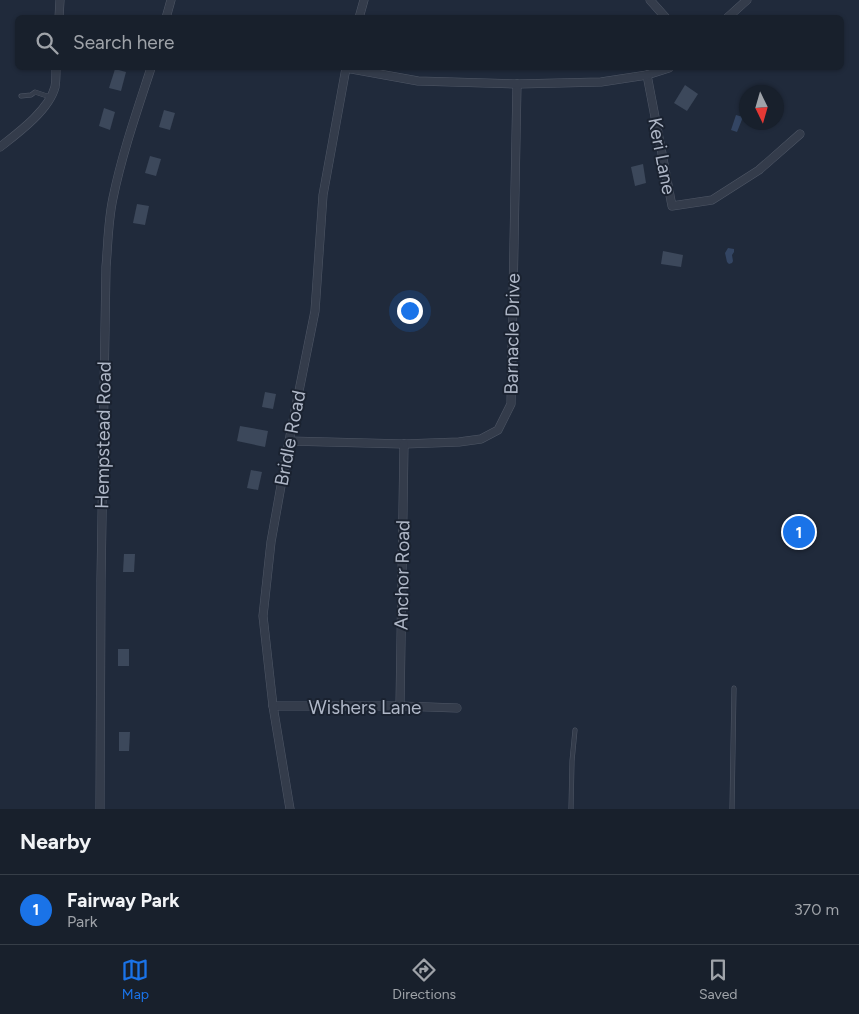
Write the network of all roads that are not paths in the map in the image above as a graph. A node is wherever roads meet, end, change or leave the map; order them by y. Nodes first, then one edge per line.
1 (60, 0) edge
2 (171, 0) edge
3 (364, 0) edge
4 (650, 0) edge
5 (747, 0) edge
6 (59, 15) edge
7 (167, 15) edge
8 (360, 15) edge
9 (663, 15) edge
10 (730, 15) edge
11 (56, 70) edge
12 (149, 70) edge
13 (346, 70) edge
14 (357, 70) edge
15 (663, 70) edge
16 (647, 75) junction
17 (517, 84) junction
18 (21, 96) dead end
19 (50, 97) junction
20 (800, 134) dead end
21 (0, 147) edge
22 (288, 441) junction
23 (404, 444) junction
24 (734, 688) dead end
25 (273, 706) junction
26 (400, 706) junction
27 (457, 708) dead end
28 (575, 730) dead end
29 (100, 809) edge
30 (290, 809) edge
31 (571, 809) edge
32 (732, 809) edge

1 - 6 street
2 - 7 street
3 - 8 street
4 - 9 street
5 - 10 street
11 - 19 street
12 - 29 street, Hempstead Road
13 - 22 street, Bridle Road
14 - 17 street
15 - 16 street
16 - 17 street
16 - 20 street, Keri Lane
17 - 23 street, Barnacle Drive
18 - 19 lane
19 - 21 street
22 - 23 street, Barnacle Drive
22 - 25 street, Bridle Road
23 - 26 street, Anchor Road
24 - 32 lane
25 - 26 street, Wishers Lane
25 - 30 street, Bridle Road
26 - 27 street, Wishers Lane
28 - 31 lane

